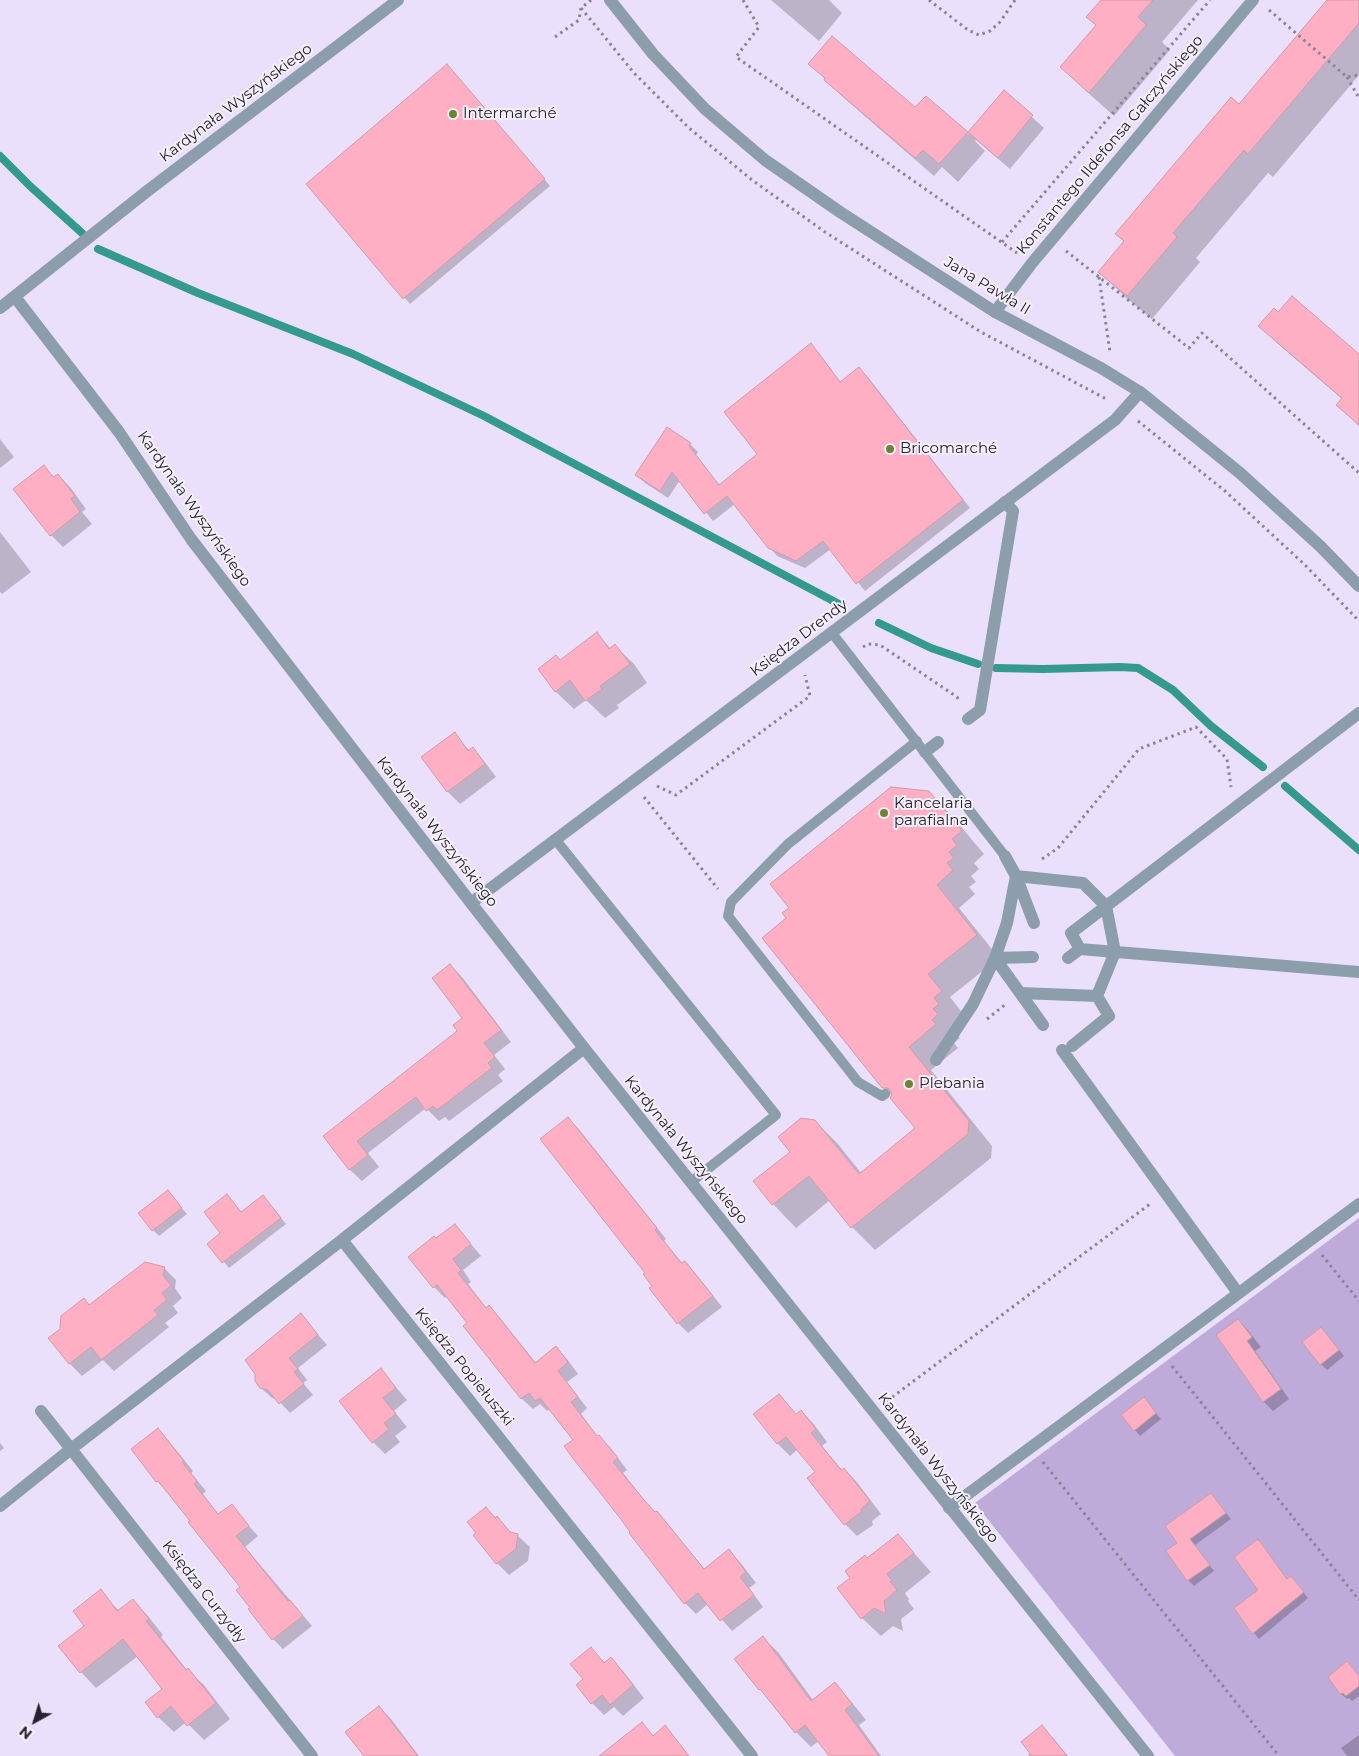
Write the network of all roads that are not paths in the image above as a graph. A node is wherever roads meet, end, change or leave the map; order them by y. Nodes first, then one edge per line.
1 (398, 0) edge
2 (610, 0) edge
3 (1253, 0) edge
4 (15, 296) junction
5 (0, 308) edge
6 (995, 312) junction
7 (1140, 392) junction
8 (1005, 502) junction
9 (1359, 586) edge
10 (832, 633) junction
11 (1359, 713) edge
12 (970, 718) road end
13 (917, 741) junction
14 (938, 742) dead end
15 (925, 752) junction
16 (555, 839) junction
17 (1005, 856) joint
18 (1016, 876) junction
19 (471, 902) junction
20 (1106, 906) junction
21 (1034, 924) dead end
22 (1080, 949) junction
23 (1115, 952) junction
24 (1033, 957) dead end
25 (995, 958) junction
26 (1068, 958) dead end
27 (1359, 972) edge
28 (1020, 993) junction
29 (1097, 996) junction
30 (1043, 1025) dead end
31 (584, 1048) junction
32 (936, 1060) dead end
33 (885, 1094) dead end
34 (691, 1182) junction
35 (1359, 1204) edge
36 (342, 1240) junction
37 (1238, 1293) junction
38 (41, 1411) dead end
39 (71, 1449) junction
40 (0, 1506) edge
41 (949, 1508) junction
42 (312, 1756) edge
43 (752, 1756) edge
44 (1148, 1756) edge

1 - 4 street, Kardynała Wyszyńskiego
2 - 6 street, Jana Pawła II
3 - 6 street, Konstantego Ildefonsa Gałczyńskiego
4 - 5 street
4 - 19 street, Kardynała Wyszyńskiego
6 - 7 street, Jana Pawła II
7 - 8 street, Księdza Drendy
7 - 9 street, Jana Pawła II
8 - 10 street, Księdza Drendy
8 - 12 street
10 - 13 lane
10 - 16 street, Księdza Drendy
11 - 20 street
13 - 15 lane
13 - 33 lane
14 - 15 street
15 - 17 lane
16 - 19 street, Księdza Drendy
16 - 34 lane
17 - 18 street
18 - 20 street
18 - 21 street
18 - 25 street
19 - 31 street, Kardynała Wyszyńskiego
20 - 22 street
20 - 23 street
22 - 23 street
22 - 26 street
23 - 27 street
23 - 29 street
24 - 25 street
25 - 28 street
25 - 32 street
28 - 29 street
28 - 30 street
29 - 37 street
31 - 34 street, Kardynała Wyszyńskiego
31 - 36 street
34 - 41 street, Kardynała Wyszyńskiego
35 - 37 street
36 - 39 street
36 - 43 street, Księdza Popiełuszki
37 - 41 street
38 - 39 street, Księdza Curzydły
39 - 40 street
39 - 42 street, Księdza Curzydły
41 - 44 street, Kardynała Wyszyńskiego

